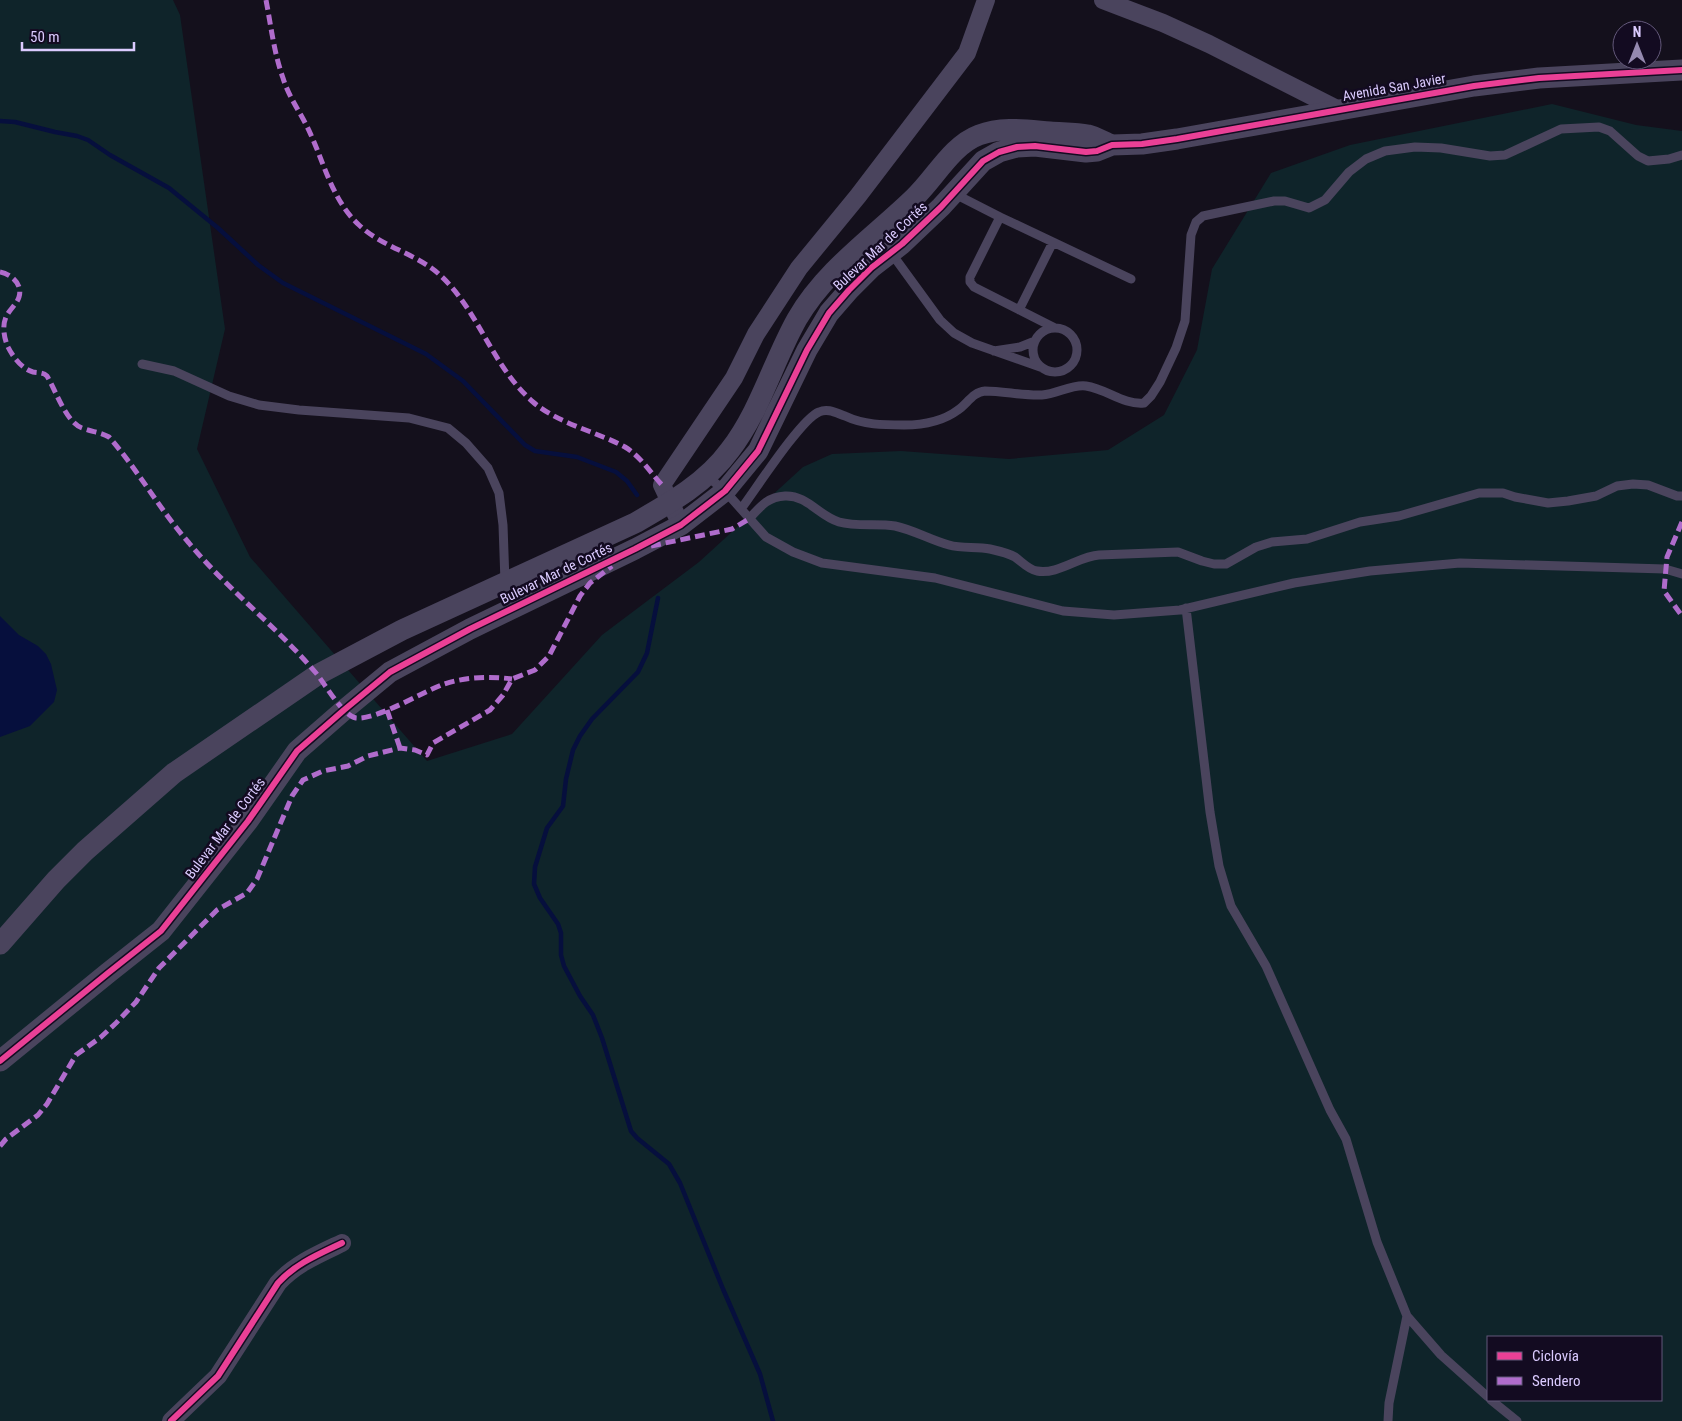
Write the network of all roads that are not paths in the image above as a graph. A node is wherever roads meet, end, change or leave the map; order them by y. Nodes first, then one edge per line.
1 (986, 0) edge
2 (1103, 0) edge
3 (1682, 70) edge
4 (1339, 110) junction
5 (994, 130) junction
6 (1112, 145) junction
7 (1000, 152) junction
8 (1682, 155) edge
9 (953, 193) junction
10 (1000, 218) junction
11 (876, 232) junction
12 (1053, 242) junction
13 (890, 253) junction
14 (1131, 279) dead end
15 (1019, 310) junction
16 (1055, 328) junction
17 (1035, 341) junction
18 (993, 351) junction
19 (142, 364) dead end
20 (1042, 368) junction
21 (707, 476) junction
22 (725, 491) junction
23 (1682, 496) edge
24 (671, 503) junction
25 (741, 509) junction
26 (749, 519) junction
27 (681, 524) junction
28 (1682, 574) edge
29 (505, 582) junction
30 (1186, 608) junction
31 (510, 609) junction
32 (0, 944) edge
33 (0, 1061) edge
34 (342, 1243) dead end
35 (1407, 1316) junction
36 (1487, 1396) edge
37 (1492, 1401) edge
38 (171, 1421) edge
39 (1388, 1421) edge
40 (1517, 1421) edge

1 - 24 street
2 - 4 street
3 - 4 street, Avenida San Javier
4 - 6 street, Avenida San Javier
5 - 6 street
5 - 7 street
5 - 11 street
6 - 7 street, Bulevar Mar de Cortés
7 - 9 street, Bulevar Mar de Cortés
8 - 25 lane
9 - 10 lane
9 - 13 street, Bulevar Mar de Cortés
10 - 12 lane
10 - 15 lane
11 - 13 lane
11 - 21 street
12 - 14 lane
12 - 15 lane
13 - 18 lane
13 - 22 street, Bulevar Mar de Cortés
15 - 16 lane
16 - 17 lane
16 - 20 lane
17 - 18 lane
17 - 20 lane
18 - 20 lane
19 - 29 lane
21 - 22 lane
21 - 24 street
22 - 25 lane
22 - 27 street, Bulevar Mar de Cortés
23 - 26 lane
24 - 27 street
24 - 29 street
25 - 26 lane
26 - 30 lane
27 - 31 street, Bulevar Mar de Cortés
28 - 30 lane
29 - 31 street
29 - 32 street
30 - 35 lane
31 - 33 street, Bulevar Mar de Cortés
34 - 38 street
35 - 36 lane
35 - 39 lane
37 - 40 lane

